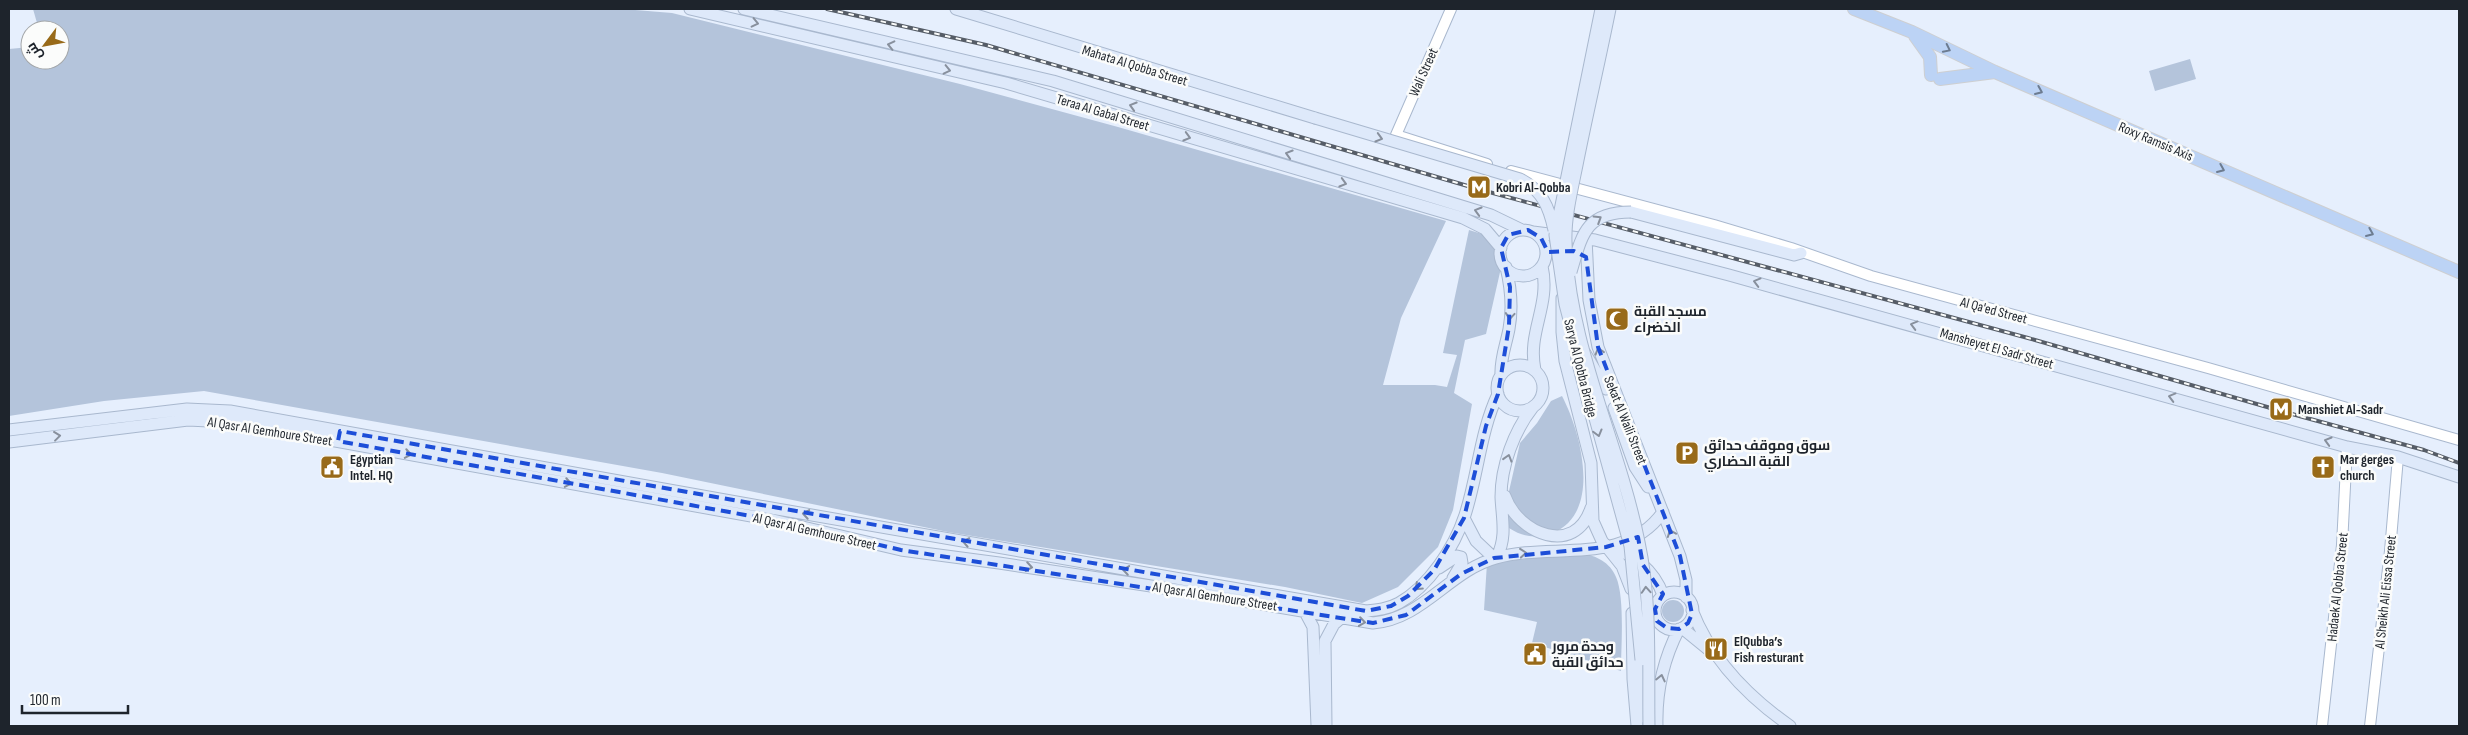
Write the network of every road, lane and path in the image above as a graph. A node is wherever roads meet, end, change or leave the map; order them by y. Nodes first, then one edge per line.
1 (690, 9) edge
2 (744, 9) edge
3 (956, 9) edge
4 (1451, 9) edge
5 (1601, 9) edge
6 (1610, 9) edge
7 (1854, 9) edge
8 (804, 29) junction
9 (1912, 32) junction
10 (928, 54) junction
11 (927, 66) junction
12 (1995, 72) junction
13 (1161, 114) junction
14 (1156, 128) junction
15 (1530, 176) joint
16 (1404, 195) junction
17 (1528, 231) junction
18 (1555, 235) junction
19 (1586, 238) junction
20 (1501, 248) junction
21 (1546, 252) junction
22 (1801, 253) junction
23 (1586, 256) junction
24 (1542, 266) junction
25 (1506, 267) junction
26 (2459, 272) edge
27 (1570, 276) junction
28 (1563, 288) junction
29 (1584, 352) junction
30 (1535, 370) junction
31 (1501, 375) junction
32 (1498, 394) junction
33 (1533, 407) junction
34 (9, 430) edge
35 (320, 433) junction
36 (2459, 440) edge
37 (9, 442) edge
38 (2347, 446) junction
39 (2398, 457) junction
40 (2459, 477) edge
41 (1502, 484) junction
42 (1656, 494) junction
43 (1592, 501) junction
44 (724, 506) junction
45 (1663, 512) junction
46 (1464, 518) junction
47 (869, 525) junction
48 (904, 531) junction
49 (878, 546) junction
50 (1606, 547) junction
51 (910, 552) junction
52 (1496, 558) junction
53 (1434, 570) junction
54 (1453, 580) junction
55 (1663, 595) junction
56 (1686, 597) junction
57 (1304, 610) junction
58 (1692, 610) junction
59 (1341, 618) junction
60 (1680, 628) junction
61 (1713, 652) junction
62 (1317, 726) edge
63 (1326, 726) edge
64 (1637, 726) edge
65 (1641, 726) edge
66 (1649, 726) edge
67 (1657, 726) edge
68 (1790, 726) edge
69 (2322, 726) edge
70 (2370, 726) edge

1 -> 8 main road, Teraa Al Gabal Street
2 - 8 main road, Teraa Al Gabal Street
3 -> 18 main road, Mahata Al Qobba Street, bridge
4 - 15 street, Wali Street
5 - 18 main road, Sarya Al Qobba Bridge, bridge
6 - 27 main road, Sarya Al Qobba Bridge, bridge
7 - 9 main road, Roxy Ramsis Axis
10 -> 8 main road, Teraa Al Gabal Street
8 - 11 main road, Teraa Al Gabal Street
9 -> 12 main road, Roxy Ramsis Axis
9 - 12 main road
10 - 11 main road
13 -> 10 main road, Teraa Al Gabal Street
11 -> 14 main road, Teraa Al Gabal Street
12 -> 26 main road, Roxy Ramsis Axis
13 - 14 main road
16 -> 13 main road, Teraa Al Gabal Street
14 -> 16 main road, Teraa Al Gabal Street
15 - 22 street, Al Qa'ed Street
17 -> 16 main road, Teraa Al Gabal Street
16 - 20 main road, Teraa Al Gabal Street
17 - 19 main road, Mansheyet El Sadr Street
17 - 20 main road
17 - 21 main road
18 - 28 main road, Sarya Al Qobba Bridge, bridge
19 - 23 main road, Sekat Al Waili Street
38 -> 19 main road, Mansheyet El Sadr Street
20 - 25 main road
21 - 23 main road
21 - 24 main road
27 -> 22 main road, bridge
22 - 36 street, Al Qa'ed Street
42 -> 23 main road, Sekat Al Waili Street
24 - 25 main road
24 - 30 main road
25 -> 31 main road
27 - 29 main road, Sarya Al Qobba Bridge, bridge
28 - 43 main road, bridge
28 -> 65 main road, Sarya Al Qobba Bridge, bridge
29 - 42 main road, bridge
66 -> 29 main road, Sarya Al Qobba Bridge, bridge
30 - 31 main road
30 - 33 main road
31 - 32 main road
32 - 33 main road
32 - 46 main road, Al Qasr Al Gemhoure Street
41 -> 33 main road
34 - 35 main road, Al Qasr Al Gemhoure Street
37 -> 35 main road, Al Qasr Al Gemhoure Street
35 - 44 main road, Al Qasr Al Gemhoure Street
38 - 39 main road, Mansheyet El Sadr Street
38 - 69 street, Hadaek Al Qobba Street
39 - 40 main road, Mansheyet El Sadr Street
39 - 70 street, Al Sheikh Ali Eissa Street
41 - 43 main road
41 - 52 main road
42 - 45 main road, Sekat Al Waili Street
43 - 50 main road
47 -> 44 main road, Al Qasr Al Gemhoure Street
44 - 49 main road, Al Qasr Al Gemhoure Street
45 - 50 main road, Al Qasr Al Gemhoure Street
56 -> 45 main road, Sekat Al Waili Street
46 - 52 main road
46 - 53 main road, Al Qasr Al Gemhoure Street
47 - 48 main road, Al Qasr Al Gemhoure Street
47 - 49 main road
48 - 51 main road
53 -> 48 main road, Al Qasr Al Gemhoure Street
49 - 51 main road, Al Qasr Al Gemhoure Street
52 -> 50 main road, Al Qasr Al Gemhoure Street
50 - 55 main road, Al Qasr Al Gemhoure Street
50 - 64 main road
51 -> 57 main road, Al Qasr Al Gemhoure Street
52 - 54 main road, Al Qasr Al Gemhoure Street
53 - 54 main road
59 -> 54 main road, Al Qasr Al Gemhoure Street
55 - 56 main road
55 - 60 main road
56 - 58 main road
57 - 59 main road, Al Qasr Al Gemhoure Street
57 - 62 main road
58 - 60 main road
58 - 61 main road
59 - 63 main road
60 - 61 main road
67 -> 60 main road
61 - 68 main road

